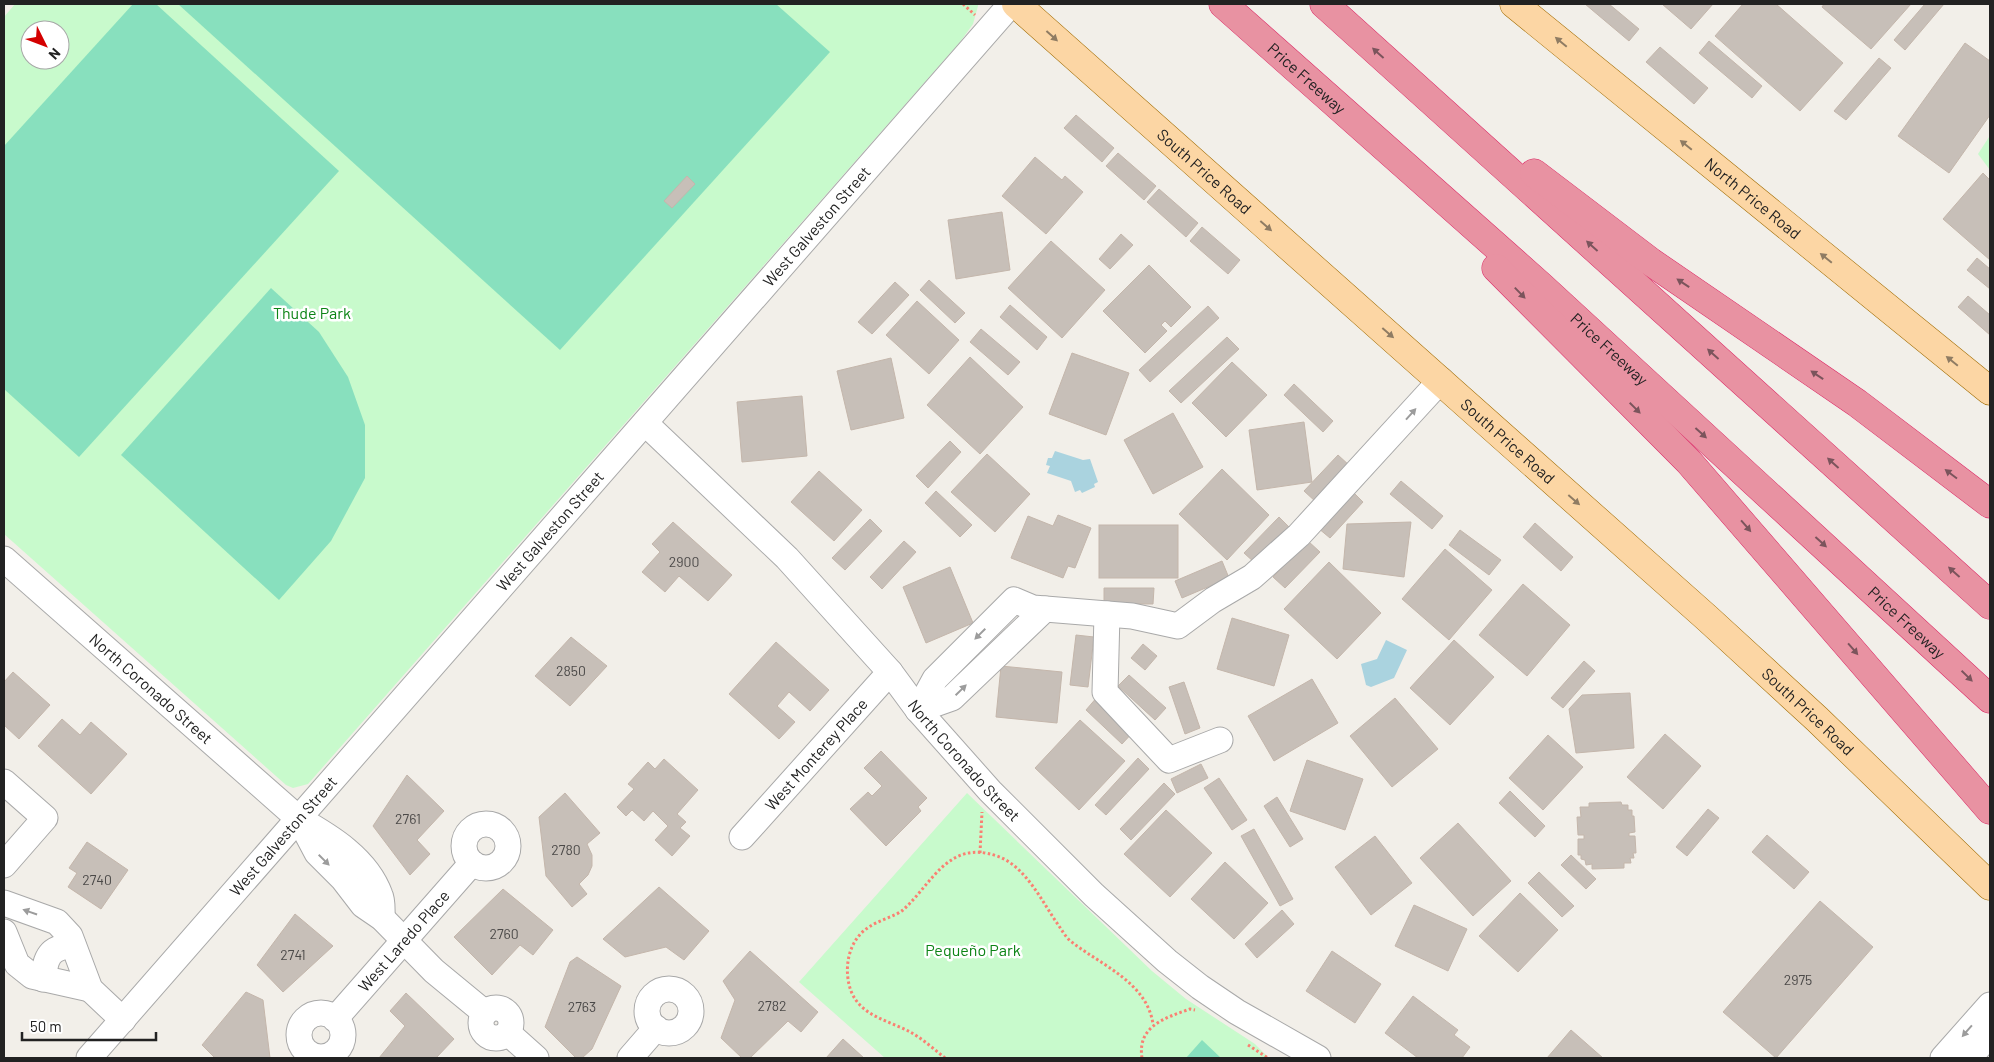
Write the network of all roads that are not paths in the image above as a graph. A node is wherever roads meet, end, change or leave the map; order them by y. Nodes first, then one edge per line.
1 (1011, 4) edge
2 (1016, 4) edge
3 (1223, 4) edge
4 (1324, 4) edge
5 (1514, 4) edge
6 (1414, 86) junction
7 (1340, 108) junction
8 (1441, 380) junction
9 (1990, 392) edge
10 (645, 423) junction
11 (1990, 504) edge
12 (4, 559) edge
13 (1990, 605) edge
14 (1045, 610) junction
15 (1107, 614) junction
16 (890, 672) junction
17 (1990, 699) edge
18 (918, 710) junction
19 (1220, 740) dead end
20 (4, 782) edge
21 (1990, 810) edge
22 (300, 819) junction
23 (742, 836) dead end
24 (472, 863) dead end
25 (4, 865) edge
26 (1990, 886) edge
27 (4, 903) edge
28 (4, 932) edge
29 (403, 940) junction
30 (73, 945) junction
31 (43, 979) junction
32 (90, 989) junction
33 (1990, 1005) edge
34 (336, 1019) dead end
35 (123, 1020) junction
36 (656, 1028) dead end
37 (1990, 1034) edge
38 (89, 1058) edge
39 (536, 1058) edge
40 (630, 1058) edge
41 (1318, 1058) edge
42 (1943, 1058) edge
43 (1968, 1058) edge

1 - 10 street, West Galveston Street
2 -> 8 main road, South Price Road
3 - 7 highway, Price Freeway
6 -> 4 highway
9 -> 5 main road, North Price Road
11 -> 6 highway
13 -> 6 highway
7 -> 17 highway, Price Freeway
7 -> 21 highway
15 -> 8 street
8 -> 26 main road, South Price Road
10 - 16 street, North Coronado Street
10 - 22 street, West Galveston Street
12 - 22 street, North Coronado Street
14 - 15 street
18 -> 14 street
14 -> 18 street
15 - 19 street
16 - 18 street, North Coronado Street
16 - 23 street, West Monterey Place
18 - 41 street, North Coronado Street
20 - 25 street
22 - 29 street
22 - 35 street, West Galveston Street
24 - 29 street, West Laredo Place
30 -> 27 street
28 - 31 street
29 - 34 street, West Laredo Place
29 - 39 street
30 - 31 street
30 - 32 street
31 - 32 street
32 - 35 street
33 -> 42 street
35 - 38 street, West Galveston Street
36 - 40 street
37 - 43 street

